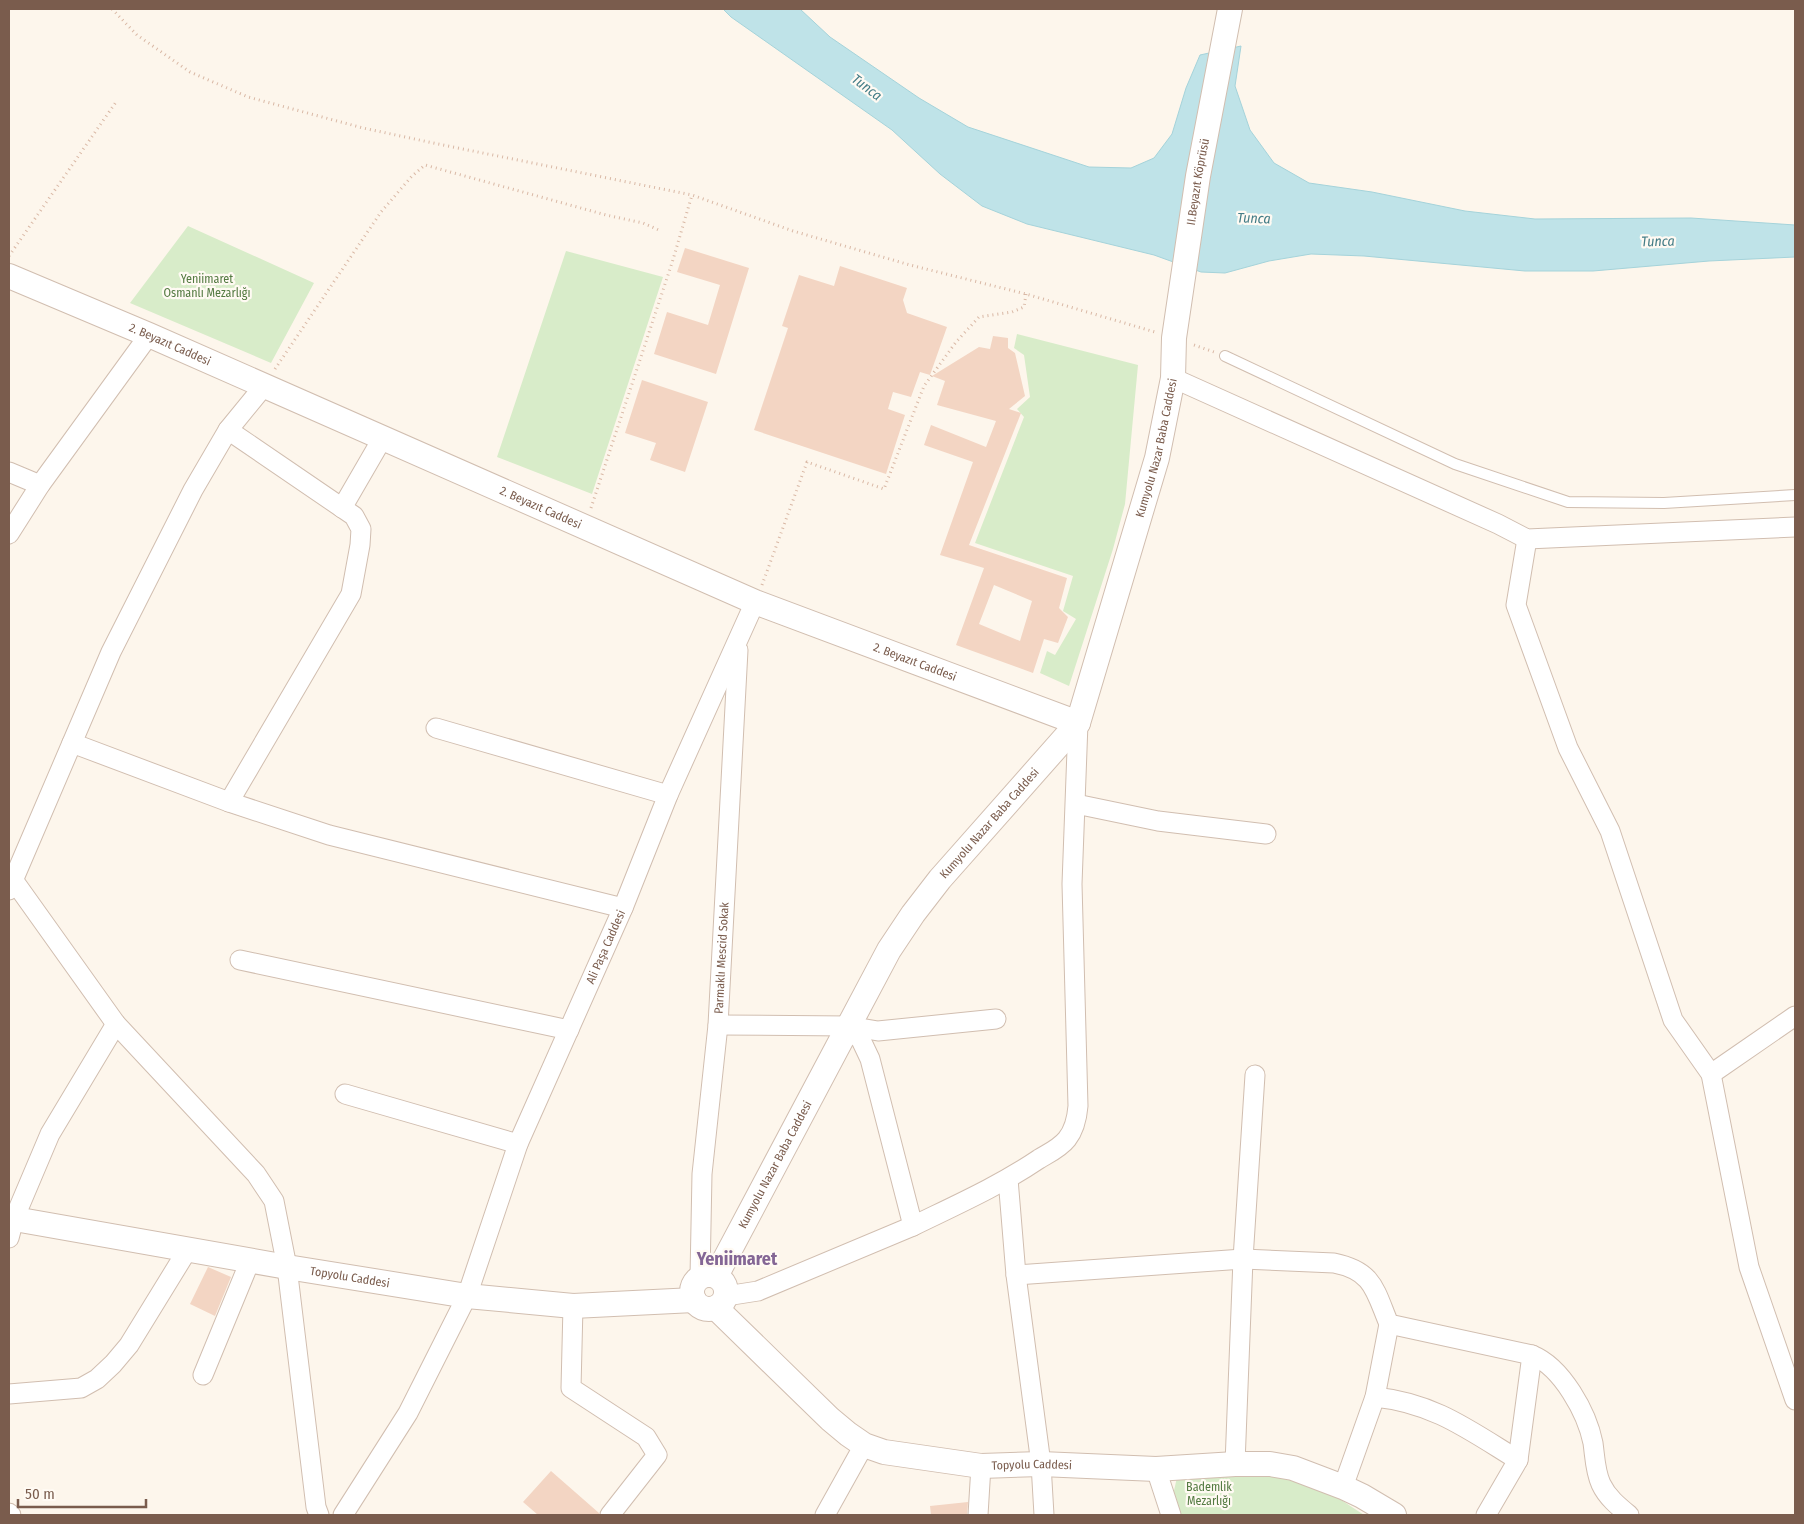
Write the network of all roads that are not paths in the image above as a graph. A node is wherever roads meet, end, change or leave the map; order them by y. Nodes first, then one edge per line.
1 (1229, 17) edge
2 (9, 276) edge
3 (149, 335) junction
4 (1174, 338) joint
5 (1225, 356) road end
6 (1173, 378) junction
7 (264, 386) junction
8 (228, 430) junction
9 (382, 439) junction
10 (9, 472) edge
11 (40, 485) junction
12 (1795, 494) edge
13 (342, 508) junction
14 (1795, 526) edge
15 (9, 534) edge
16 (1527, 539) junction
17 (755, 602) junction
18 (738, 638) junction
19 (1078, 724) junction
20 (436, 728) dead end
21 (72, 743) junction
22 (668, 794) junction
23 (229, 802) junction
24 (1076, 804) junction
25 (1266, 834) dead end
26 (10, 882) edge
27 (622, 908) junction
28 (240, 960) dead end
29 (1795, 1016) edge
30 (996, 1018) dead end
31 (116, 1024) junction
32 (718, 1025) junction
33 (848, 1026) junction
34 (569, 1030) junction
35 (1711, 1074) junction
36 (1255, 1075) dead end
37 (345, 1094) dead end
38 (518, 1144) junction
39 (1008, 1180) junction
40 (10, 1225) edge
41 (913, 1226) junction
42 (188, 1249) junction
43 (1243, 1259) junction
44 (250, 1261) junction
45 (287, 1267) junction
46 (1016, 1275) junction
47 (715, 1289) junction
48 (467, 1296) junction
49 (573, 1306) junction
50 (1389, 1324) junction
51 (1532, 1355) junction
52 (203, 1375) dead end
53 (9, 1394) edge
54 (1375, 1397) junction
55 (1795, 1400) edge
56 (864, 1445) junction
57 (1518, 1460) junction
58 (1041, 1464) junction
59 (1235, 1464) junction
60 (981, 1466) junction
61 (1156, 1470) junction
62 (1343, 1487) junction
63 (319, 1515) edge
64 (343, 1515) edge
65 (610, 1515) edge
66 (825, 1515) edge
67 (978, 1515) edge
68 (1044, 1515) edge
69 (1171, 1515) edge
70 (1394, 1515) edge
71 (1486, 1515) edge
72 (1629, 1515) edge

1 - 4 street, II.Beyazıt Köprüsü
2 - 3 street, 2. Beyazıt Caddesi
3 - 7 street, 2. Beyazıt Caddesi
3 - 11 street
4 - 6 street, Kumyolu Nazar Baba Caddesi
5 - 12 lane
6 - 16 street
6 - 19 street, Kumyolu Nazar Baba Caddesi
7 - 8 street
7 - 9 street, 2. Beyazıt Caddesi
8 - 13 street
8 - 21 street
9 - 13 street
9 - 17 street, 2. Beyazıt Caddesi
10 - 11 street
11 - 15 street
13 - 23 street
14 - 16 street
16 - 35 street
17 - 18 street, Ali Paşa Caddesi
17 - 19 street, 2. Beyazıt Caddesi
18 - 22 street, Ali Paşa Caddesi
18 - 32 street, Parmaklı Mescid Sokak
19 - 24 street
19 - 33 street, Kumyolu Nazar Baba Caddesi
20 - 22 street
21 - 23 street
21 - 26 street
22 - 27 street, Ali Paşa Caddesi
23 - 27 street
24 - 25 street
24 - 39 street
26 - 31 street
27 - 34 street, Ali Paşa Caddesi
28 - 34 street
29 - 35 street
30 - 33 street
31 - 40 street
31 - 45 street
32 - 33 street
32 - 47 street, Parmaklı Mescid Sokak
33 - 41 street
33 - 47 street, Kumyolu Nazar Baba Caddesi
34 - 38 street, Ali Paşa Caddesi
35 - 55 street
36 - 43 street
37 - 38 street
38 - 48 street, Ali Paşa Caddesi
39 - 41 street
39 - 46 street
40 - 42 street, Topyolu Caddesi
41 - 47 street
42 - 44 street, Topyolu Caddesi
42 - 53 street
43 - 46 street
43 - 50 street
43 - 59 street
44 - 45 street, Topyolu Caddesi
44 - 52 street
45 - 48 street, Topyolu Caddesi
45 - 63 street
46 - 58 street
47 - 49 street, Topyolu Caddesi
47 - 56 street, Topyolu Caddesi
48 - 49 street, Topyolu Caddesi
48 - 64 street, Ali Paşa Caddesi
49 - 65 street
50 - 51 street
50 - 54 street
51 - 57 street
51 - 72 street
54 - 57 street
54 - 62 street
56 - 60 street, Topyolu Caddesi
56 - 66 street
57 - 71 street
58 - 60 street, Topyolu Caddesi
58 - 61 street, Topyolu Caddesi
58 - 68 street
59 - 61 street, Topyolu Caddesi
59 - 62 street, Topyolu Caddesi
60 - 67 street
61 - 69 street
62 - 70 street, Topyolu Caddesi

